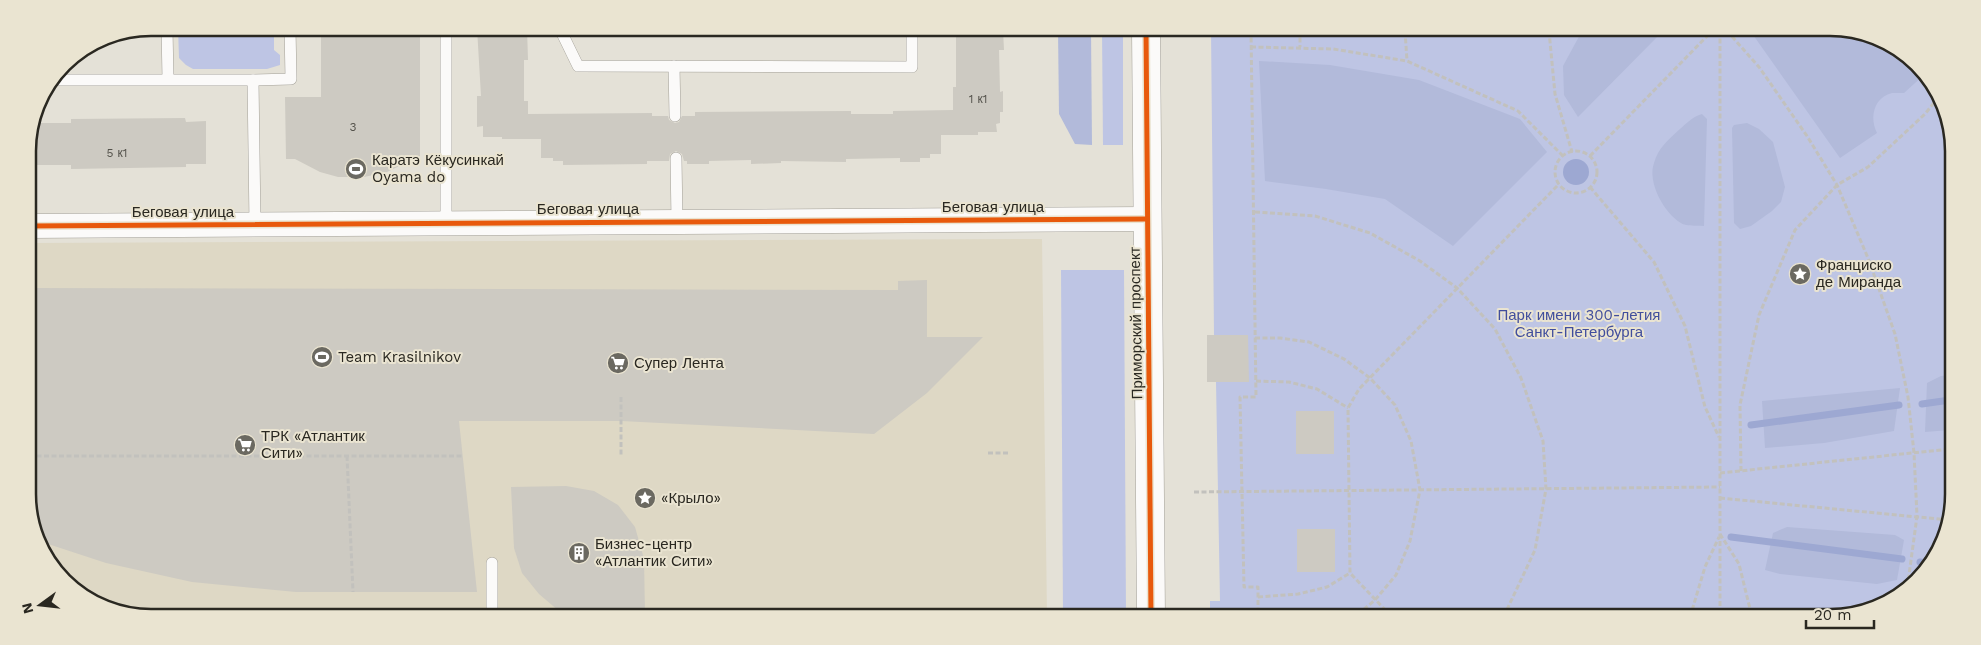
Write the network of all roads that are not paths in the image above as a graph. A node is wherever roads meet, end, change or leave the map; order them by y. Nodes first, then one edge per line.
1 (167, 36) edge
2 (290, 36) edge
3 (446, 36) edge
4 (564, 36) edge
5 (912, 36) edge
6 (1146, 36) edge
7 (674, 66) junction
8 (61, 80) edge
9 (168, 80) junction
10 (253, 80) junction
11 (675, 116) dead end
12 (676, 158) dead end
13 (1147, 218) junction
14 (677, 222) junction
15 (446, 223) junction
16 (255, 224) junction
17 (36, 226) edge
18 (492, 563) dead end
19 (492, 609) edge
20 (1151, 609) edge

1 - 9 lane
2 - 10 lane
3 - 15 lane
4 - 7 lane
5 - 7 lane
6 - 13 street, Приморский проспект
7 - 11 lane
8 - 9 lane
9 - 10 lane
10 - 16 lane
12 - 14 lane
13 - 14 street, Беговая улица
13 - 20 street, Приморский проспект
14 - 15 street, Беговая улица
15 - 16 street, Беговая улица
16 - 17 street, Беговая улица
18 - 19 lane

